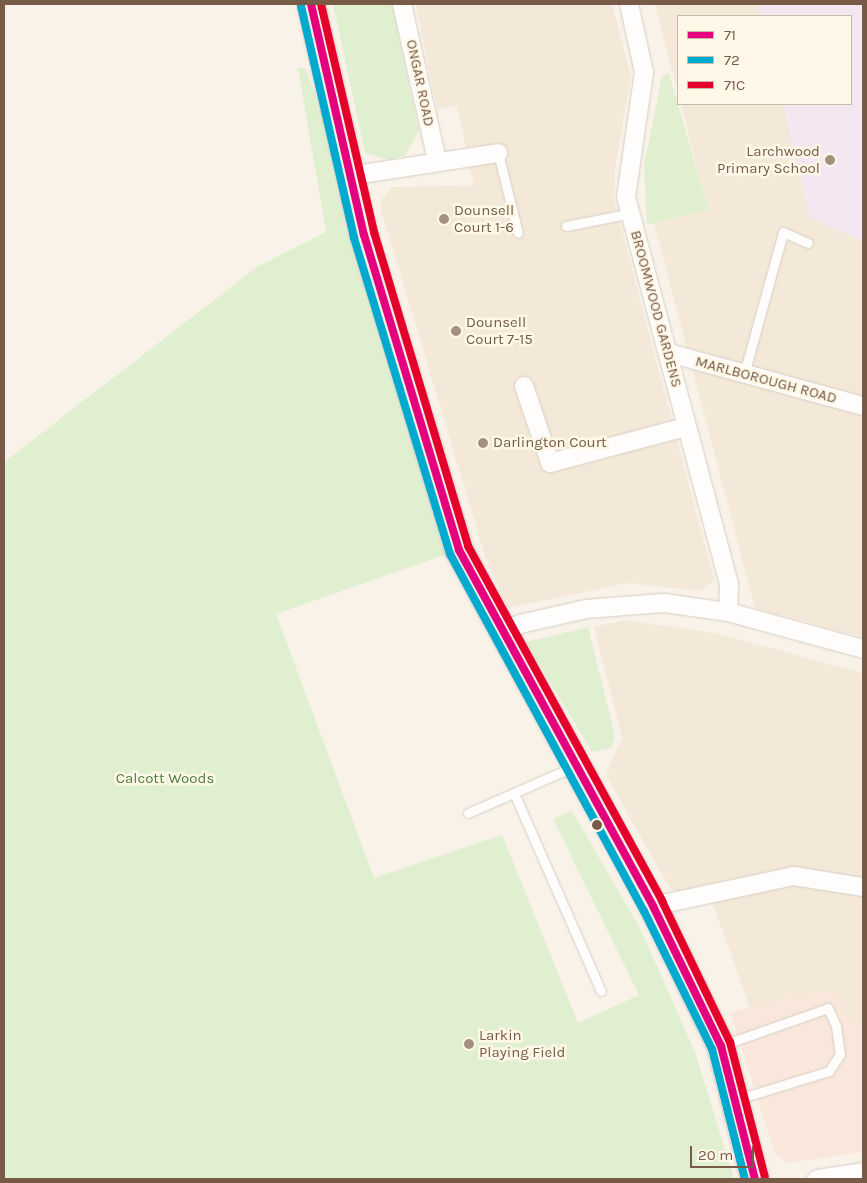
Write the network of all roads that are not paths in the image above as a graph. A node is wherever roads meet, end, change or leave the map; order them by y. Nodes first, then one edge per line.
1 (311, 4) edge
2 (402, 4) edge
3 (629, 4) edge
4 (498, 153) joint
5 (437, 161) junction
6 (349, 176) junction
7 (631, 213) junction
8 (566, 226) dead end
9 (518, 233) dead end
10 (808, 243) dead end
11 (669, 353) junction
12 (744, 374) junction
13 (524, 386) dead end
14 (863, 406) edge
15 (685, 427) junction
16 (728, 612) junction
17 (500, 633) junction
18 (863, 649) edge
19 (577, 764) junction
20 (514, 793) junction
21 (468, 812) dead end
22 (863, 887) edge
23 (653, 906) junction
24 (601, 991) dead end
25 (720, 1046) junction
26 (738, 1099) junction
27 (863, 1172) edge
28 (755, 1179) edge
29 (817, 1179) edge

1 - 6 main road
2 - 5 street, ONGAR ROAD
3 - 7 street, BROOMWOOD GARDENS
4 - 5 street
4 - 9 lane
5 - 6 street
6 - 17 main road
7 - 8 lane
7 - 11 street, BROOMWOOD GARDENS
10 - 12 lane
11 - 12 street, MARLBOROUGH ROAD
11 - 15 street, BROOMWOOD GARDENS
12 - 14 street, MARLBOROUGH ROAD
13 - 15 street
15 - 16 street, BROOMWOOD GARDENS
16 - 17 street
16 - 18 street
17 - 19 main road
19 - 20 lane
19 - 23 main road
20 - 21 lane
20 - 24 lane
22 - 23 street
23 - 25 main road
25 - 26 main road
25 - 26 lane
26 - 28 main road
27 - 29 street

